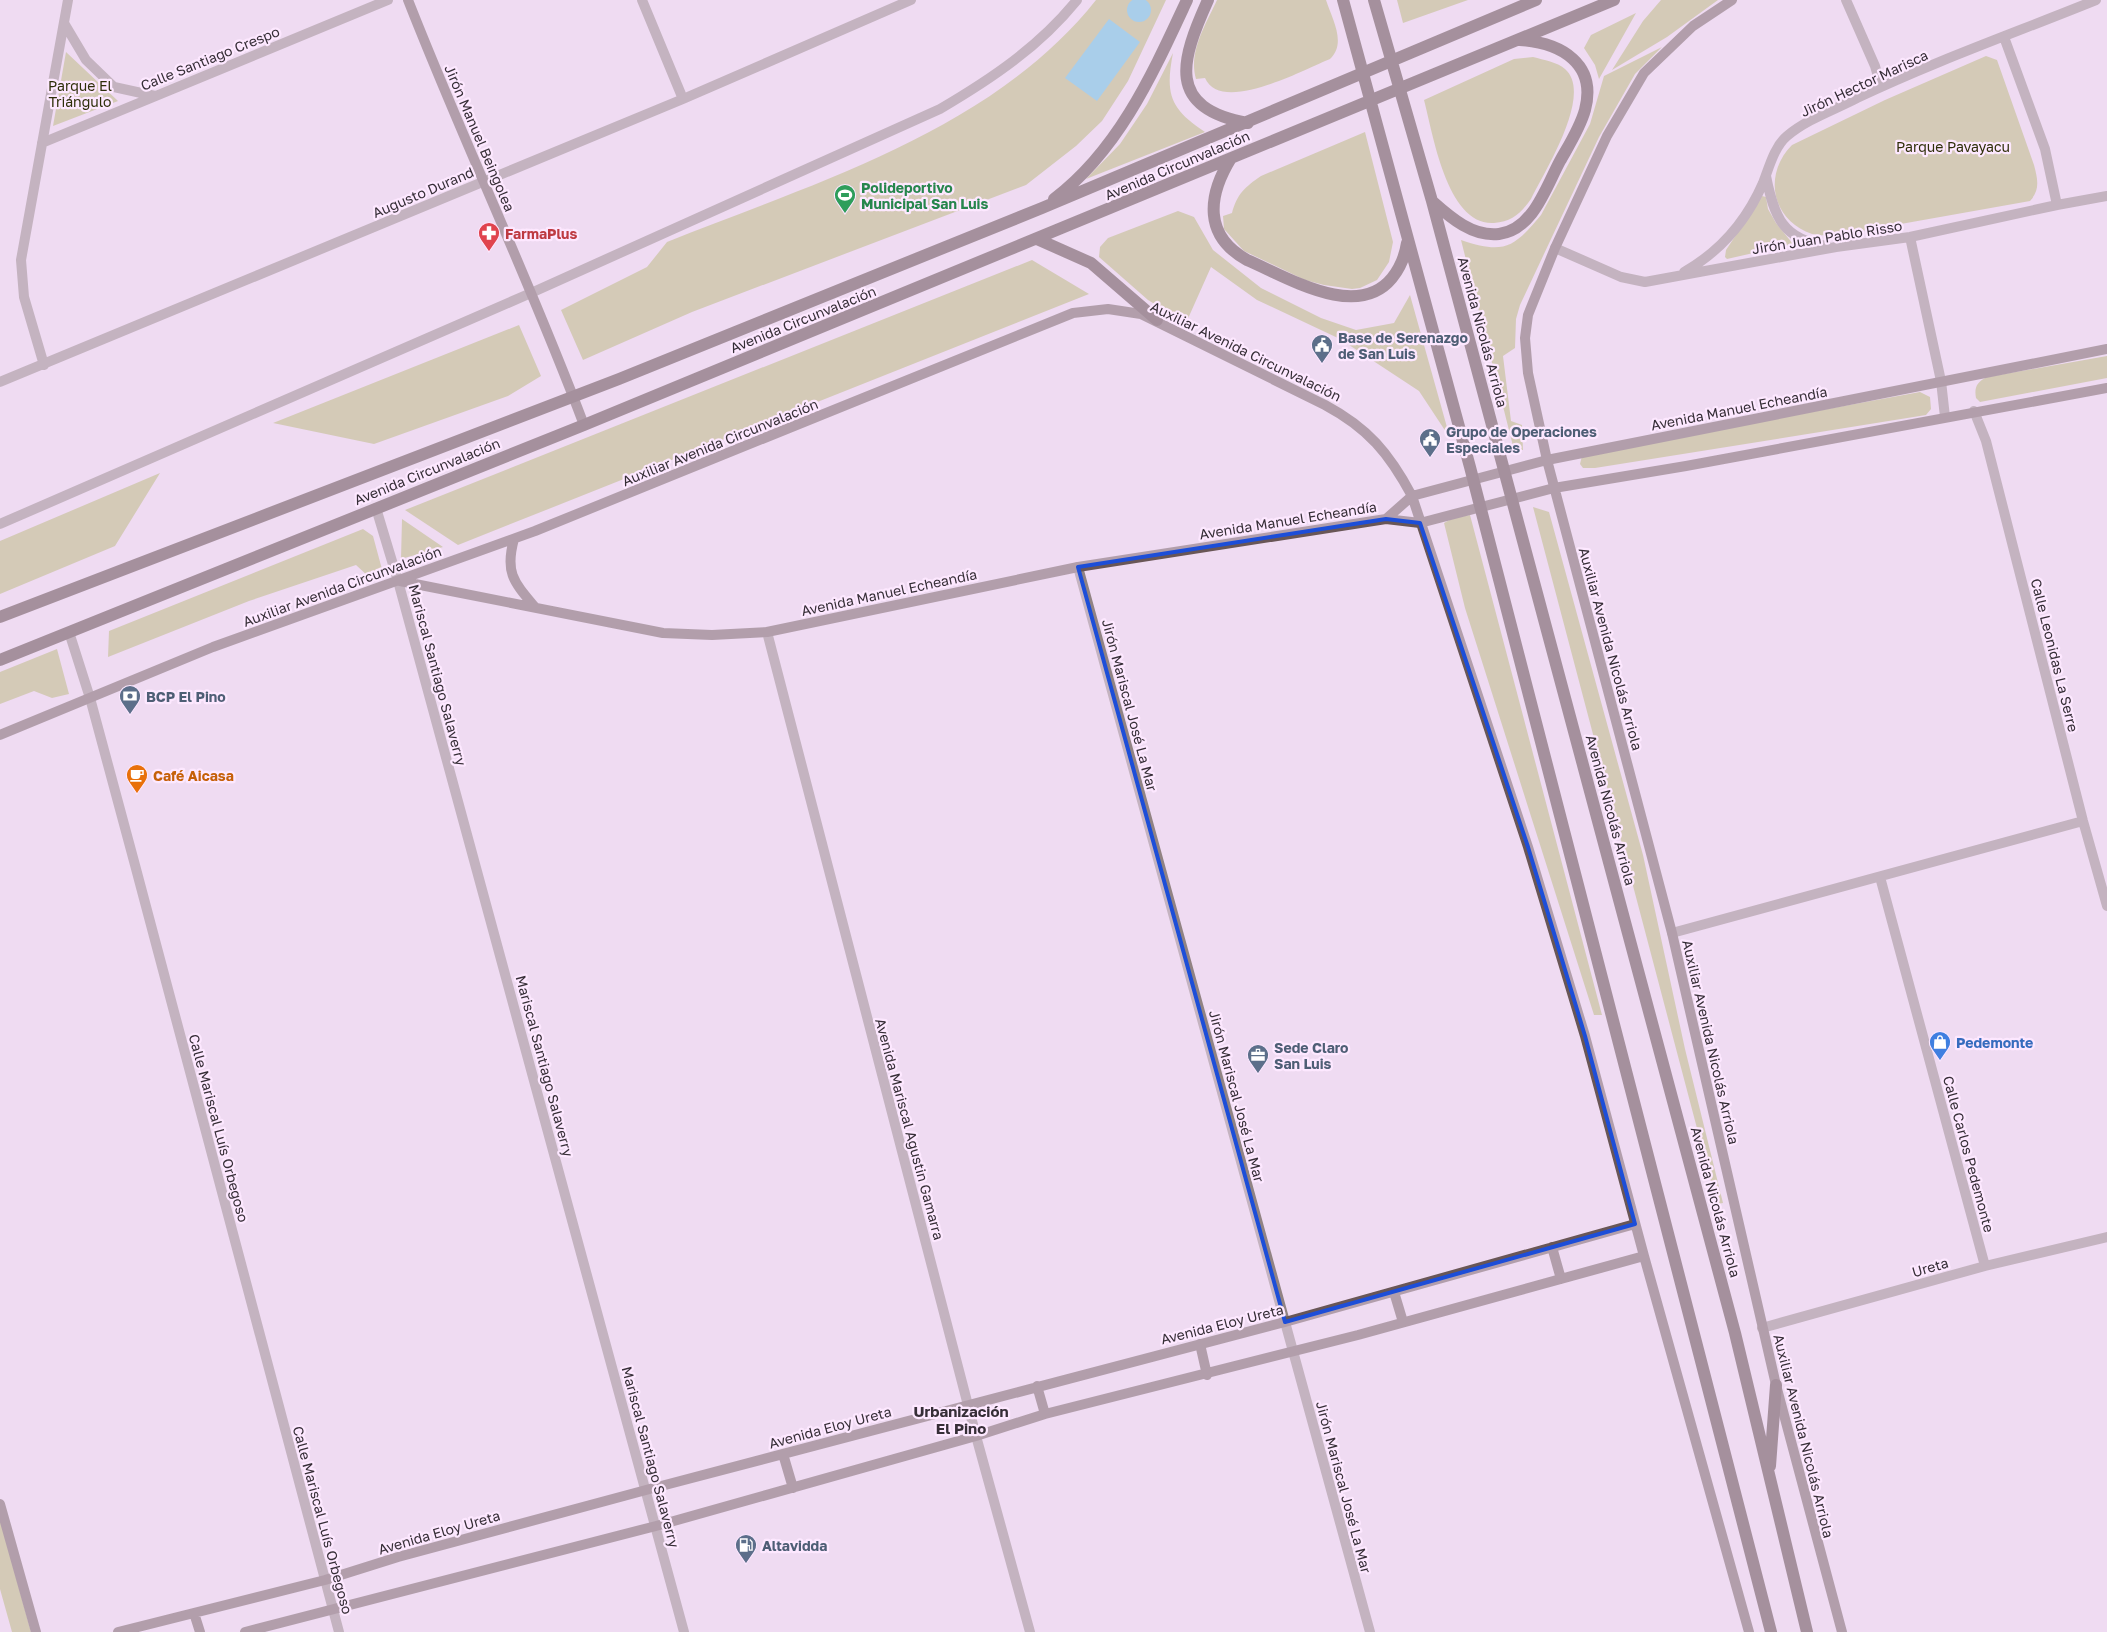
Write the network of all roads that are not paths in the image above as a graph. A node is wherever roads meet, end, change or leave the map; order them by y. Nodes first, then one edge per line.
1 (68, 0) edge
2 (388, 0) edge
3 (408, 0) edge
4 (642, 0) edge
5 (911, 0) edge
6 (1077, 0) edge
7 (1186, 0) edge
8 (1208, 0) edge
9 (1343, 0) edge
10 (1374, 0) edge
11 (1536, 0) edge
12 (1614, 0) edge
13 (1732, 0) edge
14 (1846, 0) edge
15 (2096, 0) edge
16 (64, 23) junction
17 (2004, 38) junction
18 (1518, 40) junction
19 (1881, 87) junction
20 (155, 96) junction
21 (683, 99) junction
22 (1248, 123) junction
23 (42, 143) junction
24 (1231, 158) junction
25 (1766, 176) junction
26 (484, 182) junction
27 (2107, 196) edge
28 (1432, 201) junction
29 (2057, 204) junction
30 (1042, 208) junction
31 (1910, 237) junction
32 (1407, 238) junction
33 (1037, 239) junction
34 (1836, 247) junction
35 (1555, 248) junction
36 (1676, 276) junction
37 (531, 293) junction
38 (1156, 320) junction
39 (2107, 349) edge
40 (44, 365) junction
41 (1941, 381) junction
42 (0, 382) edge
43 (2107, 388) edge
44 (574, 397) junction
45 (1974, 411) junction
46 (1945, 417) junction
47 (584, 425) junction
48 (1547, 460) junction
49 (1554, 488) junction
50 (1412, 496) junction
51 (376, 508) junction
52 (1386, 519) junction
53 (1420, 523) junction
54 (0, 524) edge
55 (514, 539) junction
56 (1078, 567) junction
57 (398, 581) junction
58 (534, 606) junction
59 (0, 617) edge
60 (69, 632) junction
61 (767, 632) junction
62 (0, 660) edge
63 (90, 698) junction
64 (0, 735) edge
65 (2083, 821) junction
66 (1880, 876) junction
67 (2107, 906) edge
68 (1672, 933) junction
69 (1636, 1224) junction
70 (2107, 1237) edge
71 (1552, 1247) junction
72 (1644, 1256) junction
73 (1985, 1266) junction
74 (1561, 1279) junction
75 (1394, 1292) junction
76 (1285, 1322) junction
77 (1403, 1322) junction
78 (1762, 1328) junction
79 (1200, 1344) junction
80 (1293, 1352) junction
81 (1207, 1375) junction
82 (1776, 1385) junction
83 (1037, 1386) junction
84 (968, 1405) junction
85 (1044, 1414) junction
86 (976, 1436) junction
87 (783, 1454) junction
88 (1769, 1478) junction
89 (793, 1488) junction
90 (646, 1490) junction
91 (0, 1504) edge
92 (656, 1526) junction
93 (325, 1580) junction
94 (333, 1609) junction
95 (194, 1613) junction
96 (36, 1632) edge
97 (118, 1632) edge
98 (200, 1632) edge
99 (245, 1632) edge
100 (339, 1632) edge
101 (684, 1632) edge
102 (1030, 1632) edge
103 (1370, 1632) edge
104 (1749, 1632) edge
105 (1771, 1632) edge
106 (1807, 1632) edge
107 (1842, 1632) edge

1 - 16 street
2 - 20 street, Calle Santiago Crespo
3 - 26 street, Jirón Manuel Beingolea
4 - 21 street
5 - 21 street, Augusto Durand
6 - 37 street
7 - 30 main road
8 - 22 main road
9 - 32 main road
10 - 28 main road, Avenida Nicolás Arriola
11 - 22 main road, Avenida Circunvalación
12 - 18 main road, Avenida Circunvalación
13 - 35 street
14 - 19 street
15 - 17 street, Jirón Hector Marisca
16 - 20 street
16 - 23 street
17 - 19 street, Jirón Hector Marisca
17 - 29 street
18 - 24 main road, Avenida Circunvalación
18 - 28 main road
19 - 25 street, Jirón Hector Marisca
20 - 23 street, Calle Santiago Crespo
21 - 26 street, Augusto Durand
22 - 30 main road, Avenida Circunvalación
23 - 40 street
24 - 32 main road
24 - 33 main road, Avenida Circunvalación
25 - 34 street
25 - 36 street, Jirón Hector Marisca
26 - 37 street, Jirón Manuel Beingolea
26 - 40 street, Augusto Durand
27 - 29 street, Jirón Juan Pablo Risso
28 - 88 main road, Avenida Nicolás Arriola
29 - 31 street, Jirón Juan Pablo Risso
30 - 44 main road, Avenida Circunvalación
31 - 34 street, Jirón Juan Pablo Risso
31 - 41 street
32 - 105 main road
33 - 38 main road
33 - 47 main road, Avenida Circunvalación
34 - 36 street, Jirón Juan Pablo Risso
35 - 36 street, Jirón Juan Pablo Risso
35 - 48 street
37 - 44 street, Jirón Manuel Beingolea
37 - 54 street
38 - 50 street, Auxiliar Avenida Circunvalación
38 - 55 street, Auxiliar Avenida Circunvalación
39 - 41 street, Avenida Manuel Echeandía
40 - 42 street, Augusto Durand
41 - 46 street
41 - 48 street, Avenida Manuel Echeandía
43 - 45 street, Avenida Manuel Echeandía
44 - 47 street, Jirón Manuel Beingolea
44 - 59 main road, Avenida Circunvalación
45 - 46 street, Avenida Manuel Echeandía
45 - 65 street, Calle Leonidas La Serre
46 - 49 street, Avenida Manuel Echeandía
47 - 51 main road, Avenida Circunvalación
48 - 49 street, Auxiliar Avenida Nicolás Arriola
48 - 50 street, Avenida Manuel Echeandía
49 - 53 street, Avenida Manuel Echeandía
49 - 68 street, Auxiliar Avenida Nicolás Arriola
50 - 52 street, Avenida Manuel Echeandía
50 - 53 street
51 - 57 street, Mariscal Santiago Salaverry
51 - 60 main road, Avenida Circunvalación
52 - 53 street, Avenida Manuel Echeandía
52 - 56 street, Avenida Manuel Echeandía
53 - 69 street
55 - 57 street, Auxiliar Avenida Circunvalación
55 - 58 street
56 - 61 street, Avenida Manuel Echeandía
56 - 76 street, Jirón Mariscal José La Mar
57 - 58 street, Avenida Manuel Echeandía
57 - 63 street, Auxiliar Avenida Circunvalación
57 - 90 street, Mariscal Santiago Salaverry
58 - 61 street, Avenida Manuel Echeandía
60 - 62 main road, Avenida Circunvalación
60 - 63 street, Calle Mariscal Luís Orbegoso
61 - 84 street, Avenida Mariscal Agustin Gamarra
63 - 64 street, Auxiliar Avenida Circunvalación
63 - 93 street, Calle Mariscal Luís Orbegoso
65 - 66 street
65 - 67 street, Calle Leonidas La Serre
66 - 68 street
66 - 73 street, Calle Carlos Pedemonte
68 - 78 street, Auxiliar Avenida Nicolás Arriola
69 - 71 street, Avenida Eloy Ureta
69 - 72 street
70 - 73 street, Ureta
71 - 74 street
71 - 75 street, Avenida Eloy Ureta
72 - 74 street
72 - 104 street
73 - 78 street, Ureta
74 - 77 street
75 - 76 street, Avenida Eloy Ureta
75 - 77 street
76 - 79 street, Avenida Eloy Ureta
76 - 80 street, Jirón Mariscal José La Mar
77 - 80 street
78 - 82 street, Auxiliar Avenida Nicolás Arriola
79 - 81 street
79 - 83 street, Avenida Eloy Ureta
80 - 81 street
80 - 103 street, Jirón Mariscal José La Mar
81 - 85 street
82 - 88 main road
82 - 107 street, Auxiliar Avenida Nicolás Arriola
83 - 84 street, Avenida Eloy Ureta
83 - 85 street
84 - 86 street, Avenida Mariscal Agustin Gamarra
84 - 87 street, Avenida Eloy Ureta
85 - 86 street
86 - 89 street
86 - 102 street, Avenida Mariscal Agustin Gamarra
87 - 89 street
87 - 90 street, Avenida Eloy Ureta
88 - 106 main road, Avenida Nicolás Arriola
89 - 92 street
90 - 92 street, Mariscal Santiago Salaverry
90 - 93 street, Avenida Eloy Ureta
91 - 96 street
92 - 94 street
92 - 101 street, Mariscal Santiago Salaverry
93 - 94 street, Calle Mariscal Luís Orbegoso
93 - 95 street, Avenida Eloy Ureta
94 - 99 street
94 - 100 street, Calle Mariscal Luís Orbegoso
95 - 97 street, Avenida Eloy Ureta
95 - 98 street

